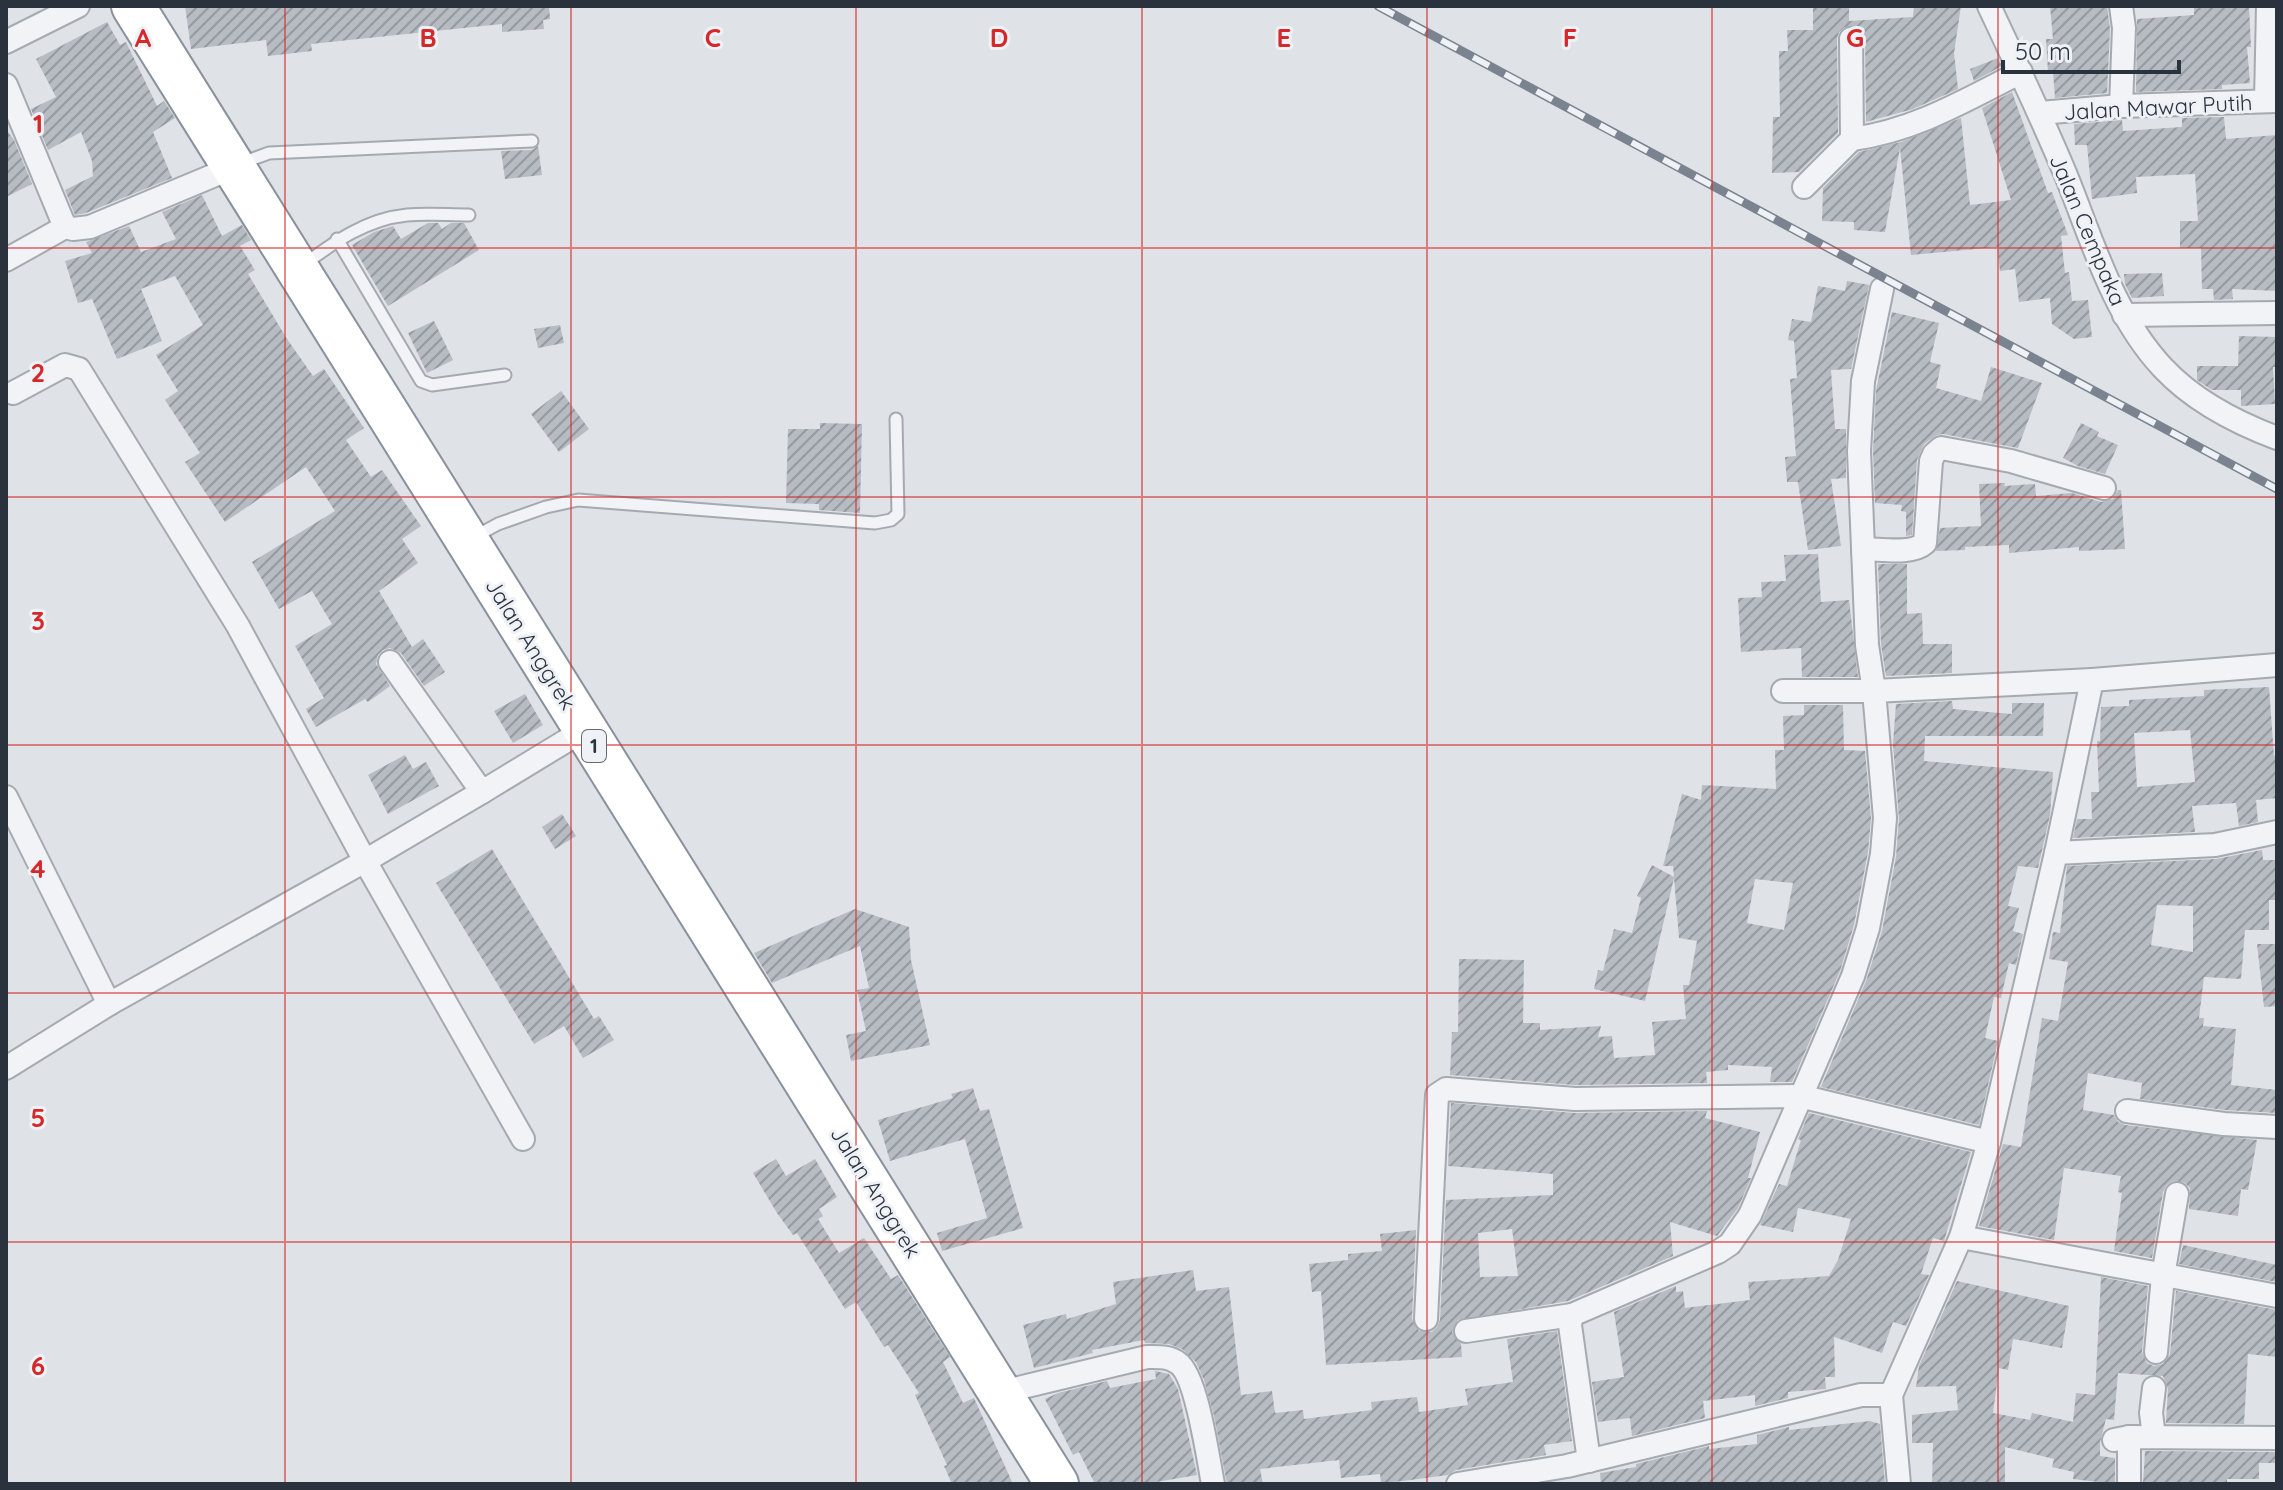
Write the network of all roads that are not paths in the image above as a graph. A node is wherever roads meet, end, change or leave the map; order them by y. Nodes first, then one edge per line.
1 (78, 6) edge
2 (133, 6) edge
3 (1989, 6) edge
4 (2121, 6) edge
5 (2268, 6) edge
6 (1851, 39) dead end
7 (6, 42) edge
8 (2021, 72) junction
9 (6, 85) edge
10 (2272, 101) edge
11 (2121, 106) junction
12 (2040, 113) junction
13 (1852, 139) junction
14 (532, 141) dead end
15 (234, 167) junction
16 (1804, 187) dead end
17 (469, 215) dead end
18 (65, 227) junction
19 (337, 239) junction
20 (6, 260) edge
21 (298, 269) junction
22 (1882, 289) dead end
23 (2277, 313) edge
24 (2124, 315) junction
25 (505, 375) dead end
26 (13, 393) dead end
27 (896, 419) dead end
28 (2277, 438) edge
29 (2104, 488) dead end
30 (482, 533) junction
31 (1863, 549) junction
32 (390, 662) dead end
33 (2276, 671) edge
34 (2092, 680) junction
35 (1783, 691) dead end
36 (1874, 691) junction
37 (584, 730) junction
38 (482, 792) junction
39 (6, 797) edge
40 (2277, 832) edge
41 (2056, 853) junction
42 (365, 861) junction
43 (109, 1004) junction
44 (6, 1068) edge
45 (1800, 1096) junction
46 (2127, 1111) dead end
47 (2277, 1127) edge
48 (523, 1139) dead end
49 (1989, 1142) junction
50 (2177, 1194) dead end
51 (1961, 1237) junction
52 (2163, 1276) junction
53 (2277, 1296) edge
54 (1572, 1315) junction
55 (1426, 1319) dead end
56 (1466, 1331) dead end
57 (2156, 1352) dead end
58 (2154, 1388) dead end
59 (1002, 1392) junction
60 (1891, 1395) junction
61 (2154, 1437) junction
62 (2277, 1438) edge
63 (1575, 1470) edge
64 (1057, 1484) edge
65 (1213, 1484) edge
66 (1458, 1484) edge
67 (1899, 1484) edge
68 (2129, 1484) edge

1 - 7 street
2 - 15 highway, Jalan Anggrek / 1
3 - 8 street, Jalan Cempaka
4 - 11 street
5 - 10 street
6 - 13 street
8 - 12 street, Jalan Cempaka
8 - 13 street
9 - 18 street
10 - 11 street, Jalan Mawar Putih
11 - 12 street, Jalan Mawar Putih
12 - 24 street, Jalan Cempaka
13 - 16 street
14 - 15 lane
15 - 18 street
15 - 21 highway, Jalan Anggrek / 1
17 - 19 lane
18 - 20 street
19 - 21 lane
19 - 25 lane
21 - 30 highway, Jalan Anggrek / 1
22 - 31 street
23 - 24 street
24 - 28 street, Jalan Cempaka
26 - 42 street
27 - 30 lane
29 - 31 street
30 - 37 highway, Jalan Anggrek / 1
31 - 36 street
32 - 38 street
33 - 34 street
34 - 36 street
34 - 41 street
35 - 36 street
36 - 45 street
37 - 38 street
37 - 59 highway, Jalan Anggrek / 1
38 - 42 street
39 - 43 street
40 - 41 street
41 - 49 street
42 - 43 street
42 - 48 street
43 - 44 street
45 - 49 street
45 - 54 street
45 - 55 street
46 - 47 street
49 - 51 street
50 - 52 street
51 - 52 street
51 - 60 street
52 - 53 street
52 - 57 street
54 - 56 street
54 - 63 street
58 - 61 street
59 - 64 highway, Jalan Anggrek / 1
59 - 65 street
60 - 63 street
60 - 67 street
61 - 62 street
61 - 68 street
63 - 66 street

